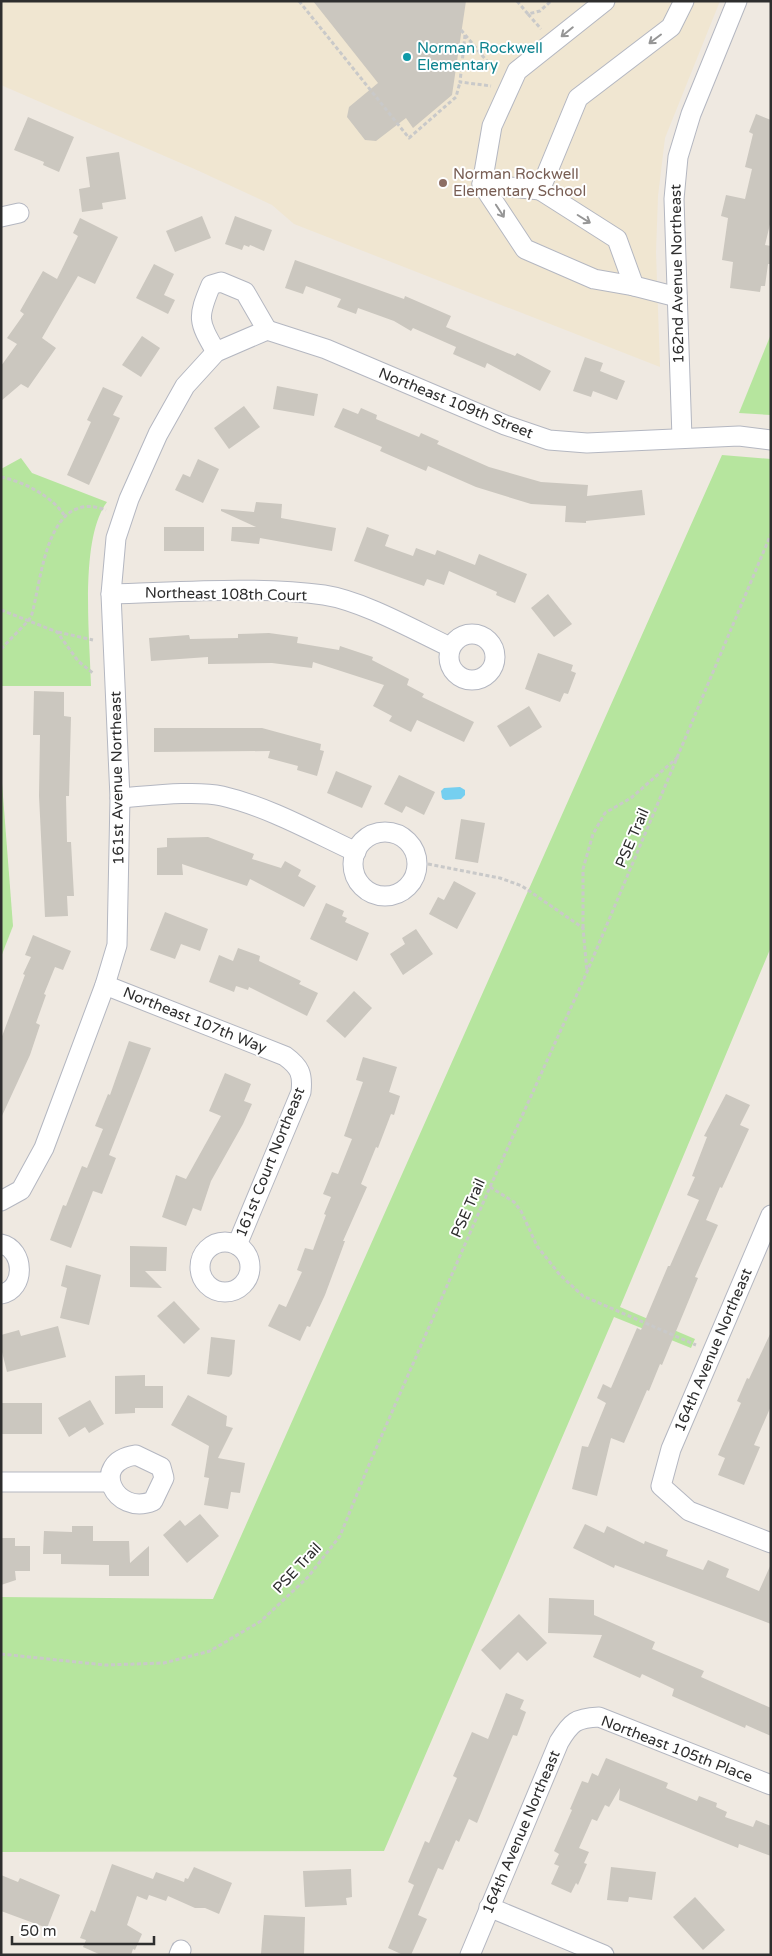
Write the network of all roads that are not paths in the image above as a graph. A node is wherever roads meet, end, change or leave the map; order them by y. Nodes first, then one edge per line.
1 (605, 1) edge
2 (684, 1) edge
3 (737, 1) edge
4 (482, 184) junction
5 (540, 190) junction
6 (634, 286) junction
7 (677, 297) junction
8 (267, 330) junction
9 (216, 352) junction
10 (682, 438) junction
11 (771, 440) edge
12 (112, 594) junction
13 (450, 647) dead end
14 (120, 798) junction
15 (356, 852) dead end
16 (105, 985) junction
17 (285, 1056) joint
18 (1, 1201) edge
19 (771, 1215) edge
20 (1, 1244) edge
21 (237, 1245) dead end
22 (1, 1294) edge
23 (1, 1482) edge
24 (109, 1482) dead end
25 (771, 1543) edge
26 (583, 1718) joint
27 (771, 1785) edge
28 (488, 1907) junction
29 (470, 1955) edge
30 (604, 1955) edge

1 -> 4 street
2 -> 5 street
3 - 7 street, 162nd Avenue Northeast
4 - 5 street
4 -> 6 street
5 -> 6 street
6 - 7 street
7 - 10 street, 162nd Avenue Northeast
8 - 9 street, 161st Avenue Northeast
8 - 9 street
8 - 10 street, Northeast 109th Street
9 - 12 street, 161st Avenue Northeast
10 - 11 street, Northeast 109th Street
12 - 13 street, Northeast 108th Court
12 - 14 street, 161st Avenue Northeast
14 - 15 street
14 - 16 street, 161st Avenue Northeast
16 - 17 street, Northeast 107th Way
16 - 18 street, 161st Avenue Northeast
17 - 21 street, 161st Court Northeast
19 - 25 street, 164th Avenue Northeast
20 - 22 street
23 - 24 street
26 - 27 street, Northeast 105th Place
26 - 28 street, 164th Avenue Northeast
28 - 29 street, 164th Avenue Northeast
28 - 30 street

